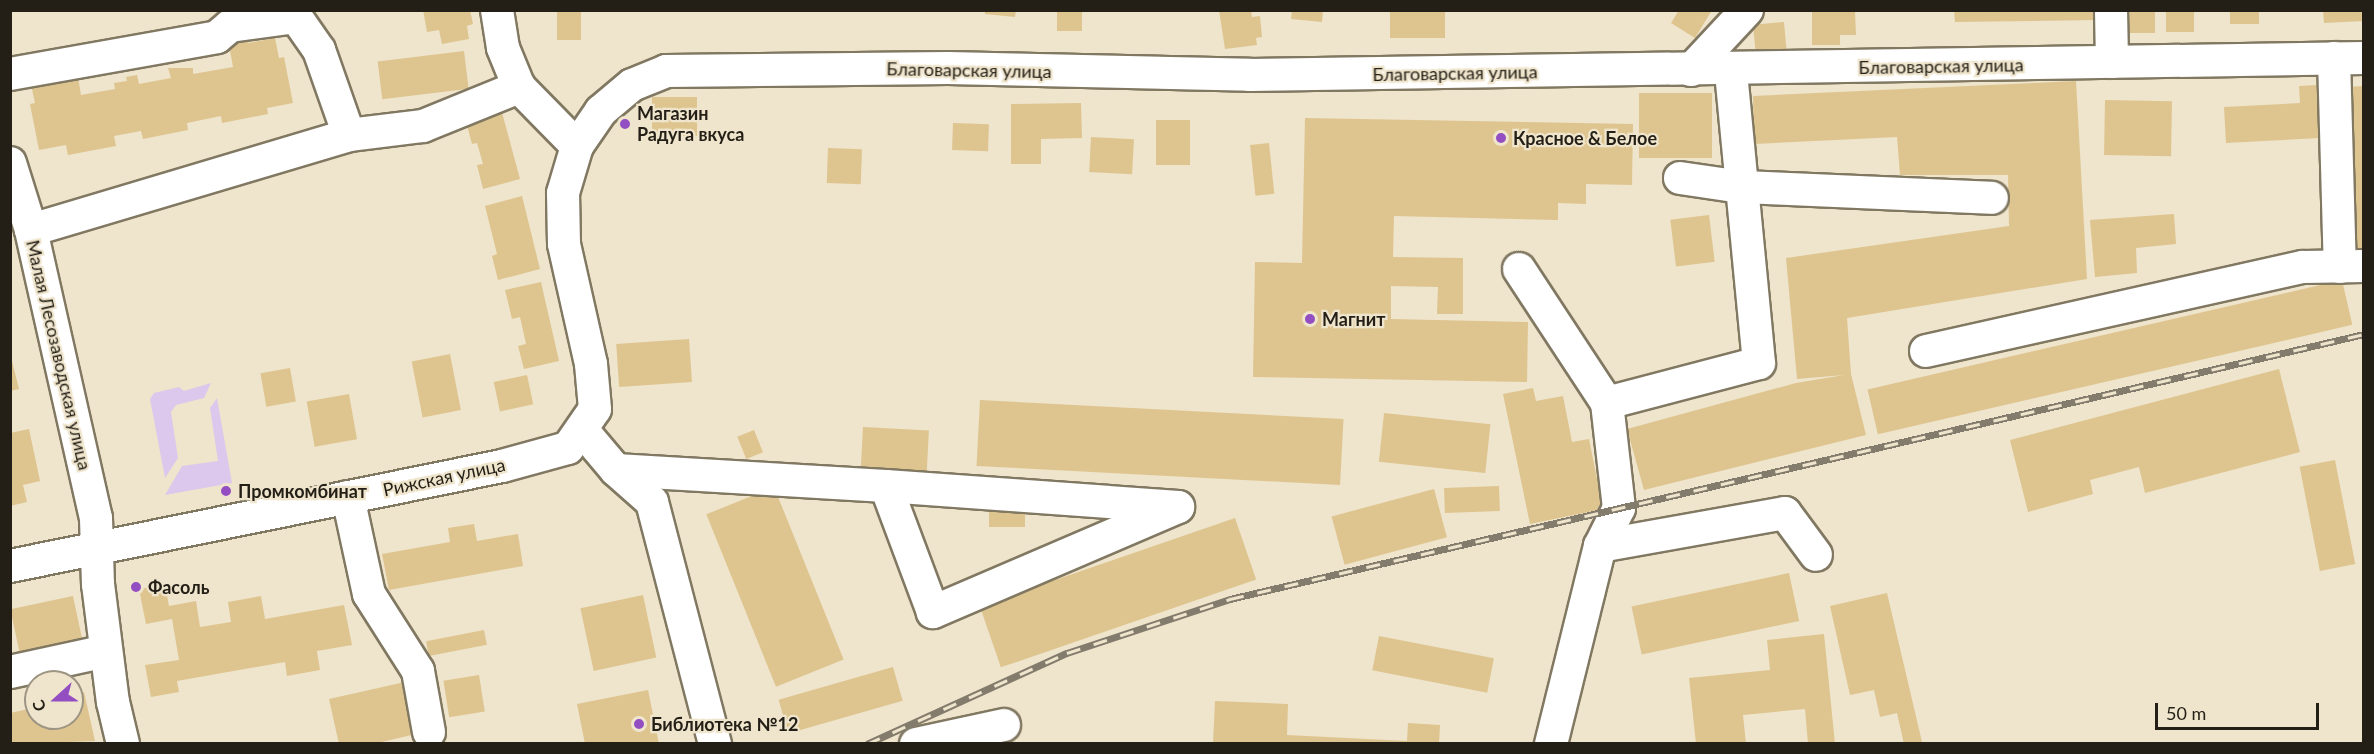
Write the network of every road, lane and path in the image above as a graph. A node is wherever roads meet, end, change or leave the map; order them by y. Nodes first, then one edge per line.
1 (497, 10) edge
2 (1747, 10) edge
3 (2110, 10) edge
4 (2349, 58) edge
5 (2112, 62) junction
6 (1691, 70) junction
7 (1731, 70) junction
8 (10, 74) edge
9 (519, 87) junction
10 (349, 135) junction
11 (577, 146) junction
12 (10, 163) edge
13 (1680, 178) dead end
14 (1743, 188) junction
15 (1992, 198) dead end
16 (31, 230) junction
17 (2352, 267) edge
18 (1519, 270) dead end
19 (1926, 351) dead end
20 (1607, 403) junction
21 (583, 431) junction
22 (616, 470) junction
23 (886, 486) junction
24 (348, 498) junction
25 (1600, 546) junction
26 (99, 549) junction
27 (1816, 555) dead end
28 (10, 566) edge
29 (106, 651) junction
30 (10, 672) edge
31 (1004, 725) dead end
32 (429, 732) dead end
33 (123, 744) edge
34 (715, 744) edge
35 (916, 744) edge
36 (1551, 744) edge

1 - 9 street
2 - 6 street
3 - 5 street
4 - 5 street, Благоварская улица
4 - 17 street
5 - 7 street, Благоварская улица
6 - 7 street, Благоварская улица
6 - 11 street, Благоварская улица
7 - 14 street
8 - 10 street
9 - 10 street
9 - 11 street
10 - 16 street
11 - 21 street, Рижская улица
12 - 16 street, Малая Лесозаводская улица
13 - 14 street
14 - 15 street
14 - 20 street
16 - 26 street, Малая Лесозаводская улица
17 - 19 street
18 - 20 street
20 - 25 street
21 - 22 street
21 - 24 street, Рижская улица
22 - 23 street
22 - 34 street
23 - 23 street
24 - 26 street, Рижская улица
24 - 32 street
25 - 27 street
25 - 36 street
26 - 28 street, Рижская улица
26 - 29 street, Малая Лесозаводская улица
29 - 30 street
29 - 33 street, Малая Лесозаводская улица
31 - 35 street

